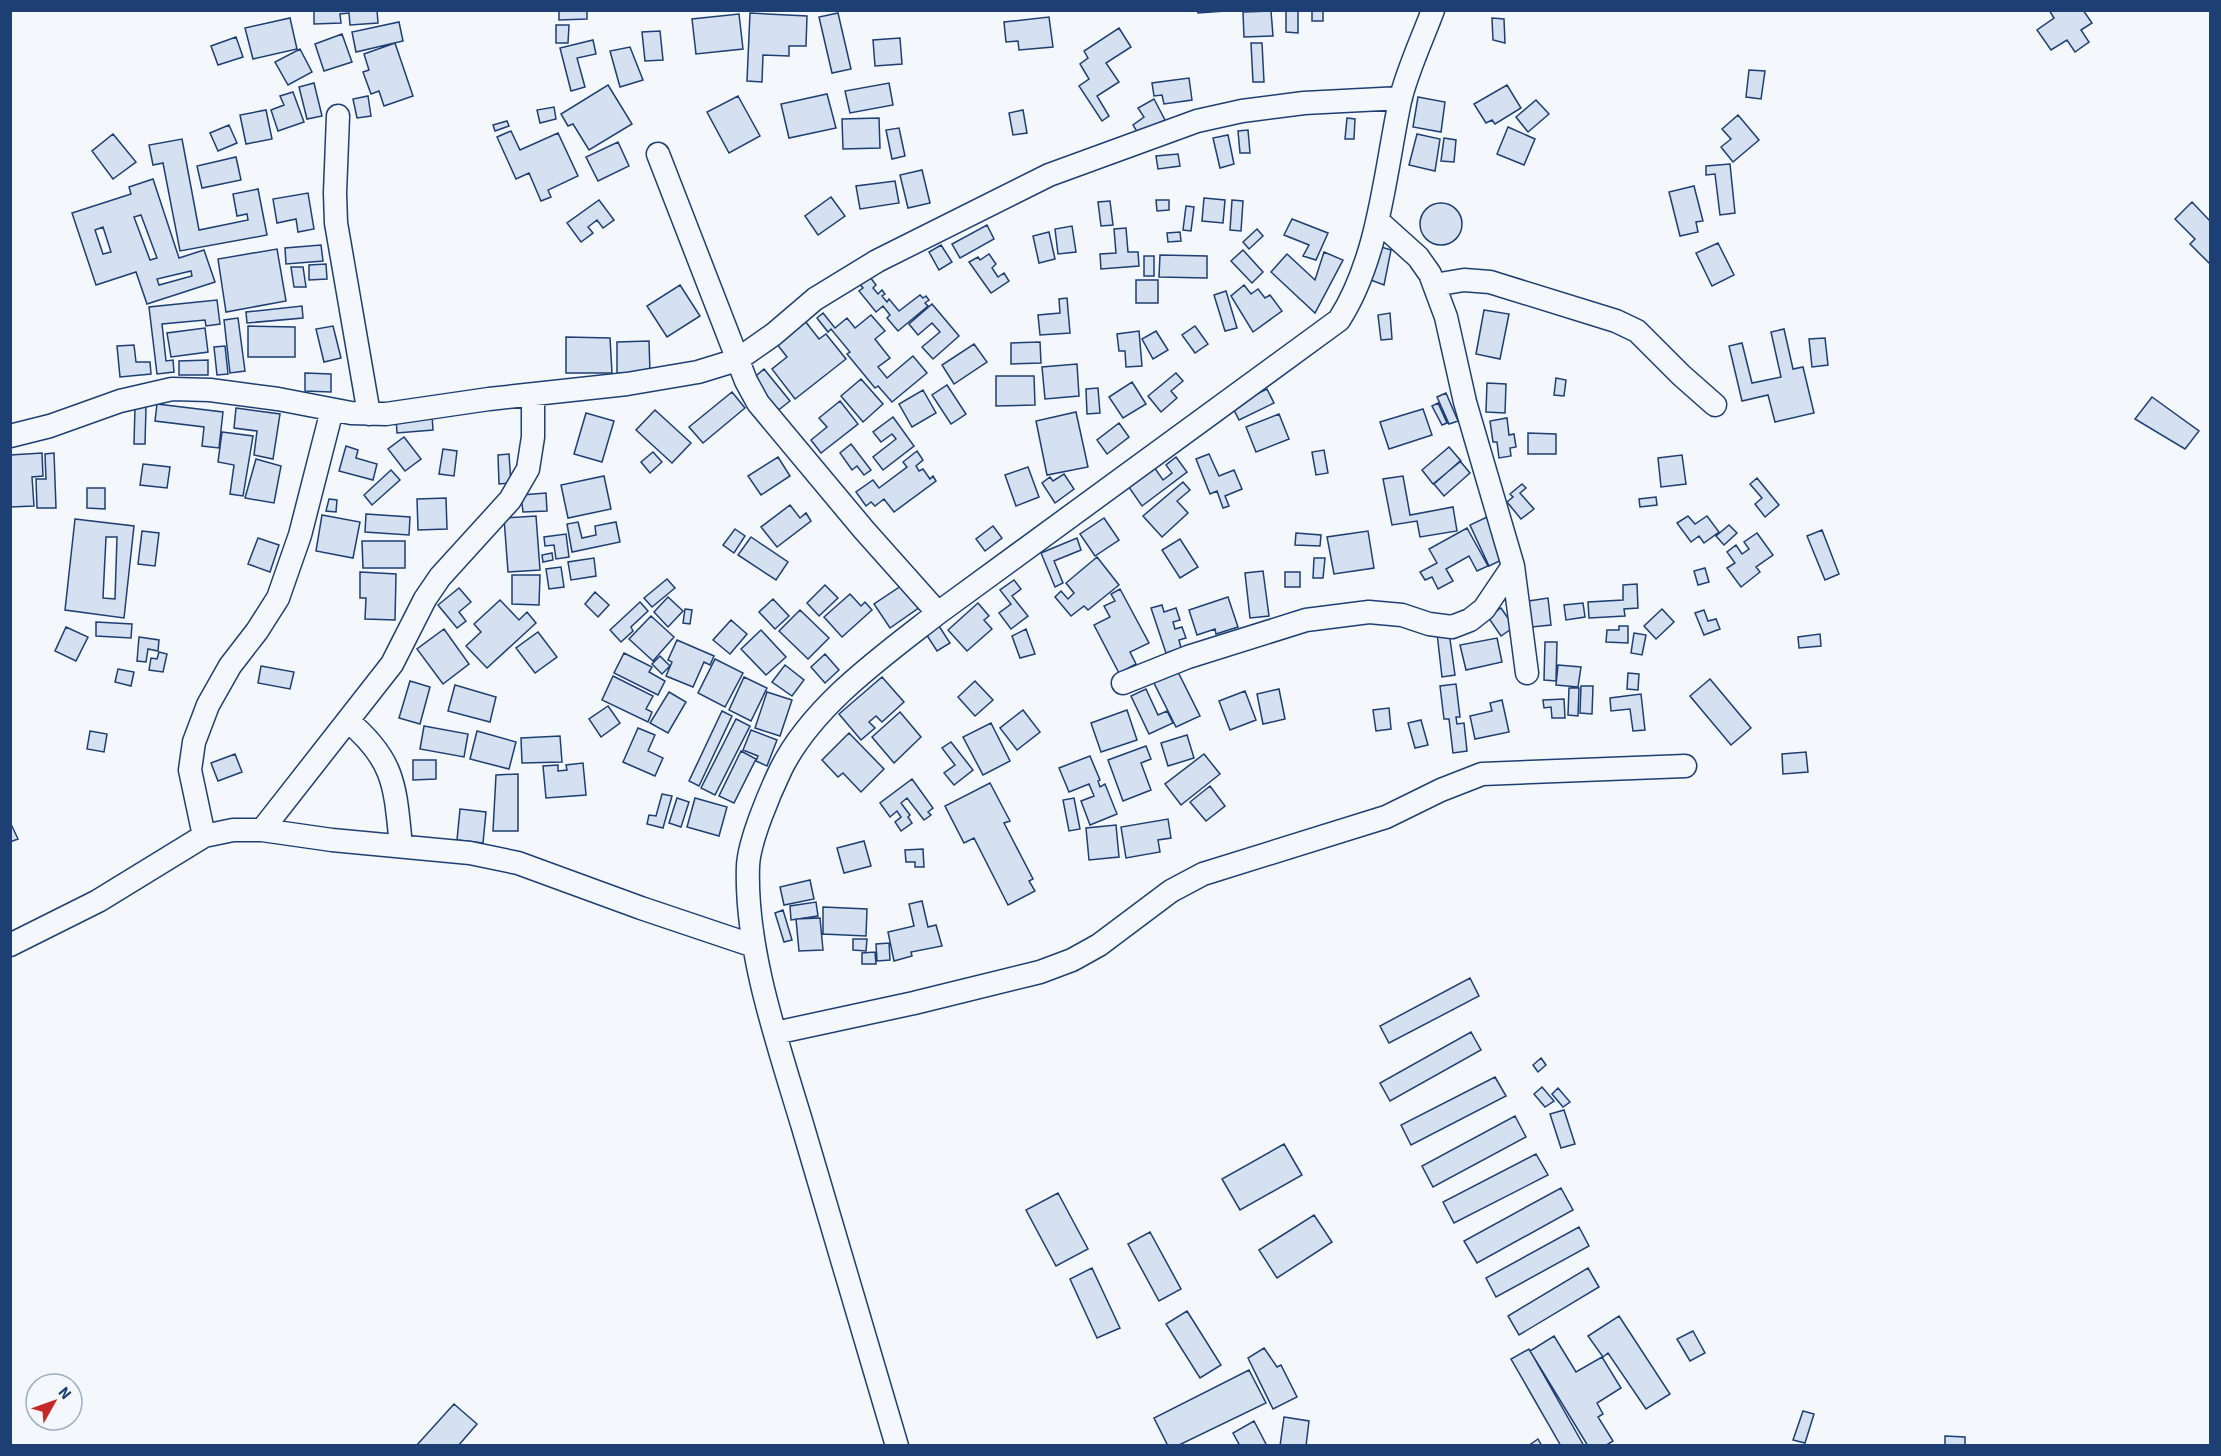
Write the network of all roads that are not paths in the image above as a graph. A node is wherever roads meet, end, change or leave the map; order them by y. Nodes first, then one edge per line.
1 (1432, 10) edge
2 (1401, 98) junction
3 (338, 116) dead end
4 (658, 154) dead end
5 (1378, 221) junction
6 (1434, 285) junction
7 (737, 360) junction
8 (533, 396) junction
9 (1715, 405) dead end
10 (332, 410) junction
11 (369, 414) junction
12 (10, 436) edge
13 (1513, 566) junction
14 (938, 613) junction
15 (1527, 673) dead end
16 (1123, 683) dead end
17 (348, 722) junction
18 (1685, 766) dead end
19 (262, 830) junction
20 (204, 836) junction
21 (401, 846) junction
22 (10, 945) edge
23 (754, 946) junction
24 (775, 1033) junction
25 (897, 1446) edge

1 - 2 street
2 - 5 street
2 - 7 street
3 - 11 street
4 - 7 street
5 - 6 street
5 - 14 street
6 - 9 street
6 - 13 street
7 - 8 street
7 - 14 street
8 - 11 street
8 - 17 street
10 - 11 street
10 - 12 street
10 - 20 street
13 - 15 street
13 - 16 street
14 - 23 street
17 - 19 street
17 - 21 street
18 - 24 street
19 - 20 street
19 - 21 street
20 - 22 street
21 - 23 street
23 - 24 street
24 - 25 street

